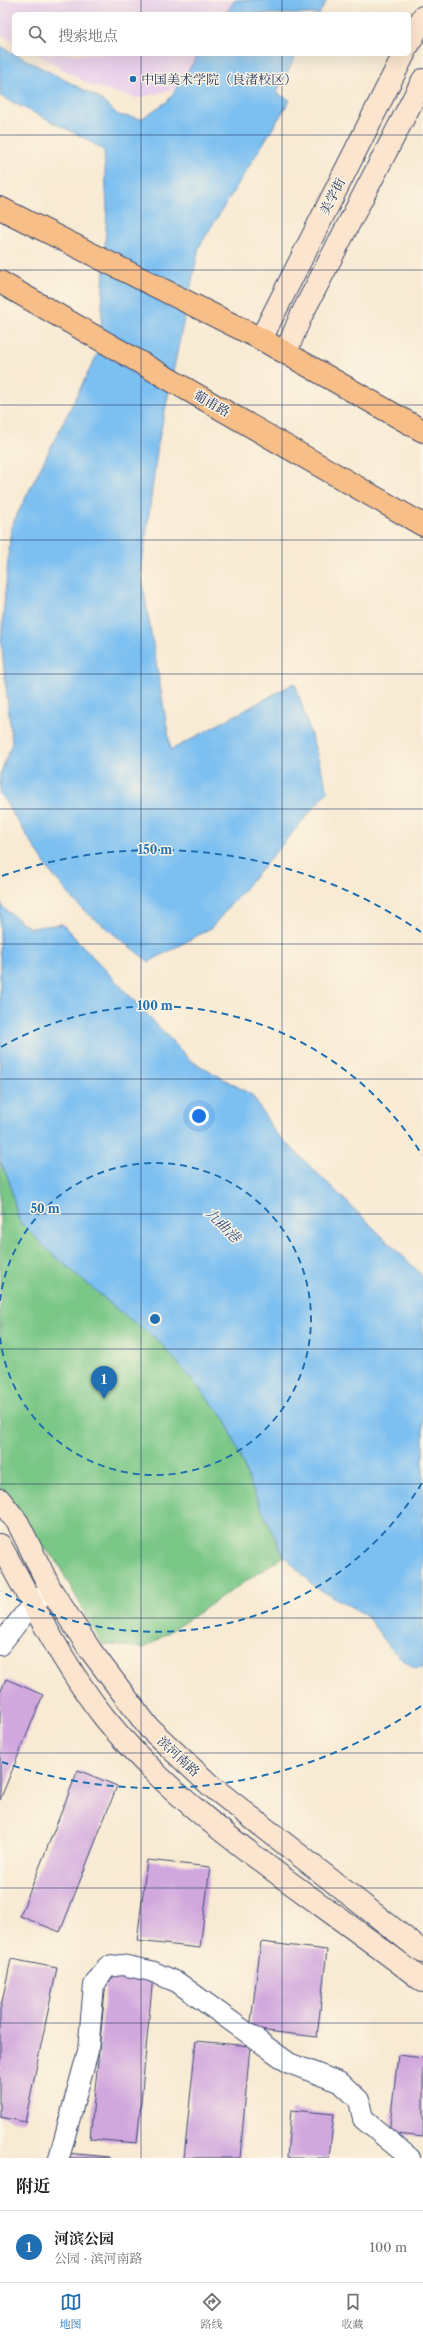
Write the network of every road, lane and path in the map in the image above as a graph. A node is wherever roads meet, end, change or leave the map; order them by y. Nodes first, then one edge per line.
1 (423, 17) edge
2 (411, 40) edge
3 (403, 56) edge
4 (423, 80) edge
5 (0, 208) edge
6 (0, 282) edge
7 (262, 339) junction
8 (286, 352) junction
9 (423, 429) edge
10 (423, 525) edge
11 (0, 1500) edge
12 (0, 1545) edge
13 (51, 1590) junction
14 (33, 1603) junction
15 (0, 1645) edge
16 (423, 1952) edge
17 (423, 1981) edge
18 (59, 2158) edge
19 (410, 2158) edge

1 - 2 street
3 - 7 street, 美学街
4 - 8 street
5 - 7 main road
6 - 10 main road, 葡甫路
7 - 8 main road
8 - 9 main road
11 - 13 street, 滨河南路
12 - 14 street
13 - 14 street
13 - 16 street, 滨河南路
14 - 15 street
14 - 17 street
18 - 19 street

